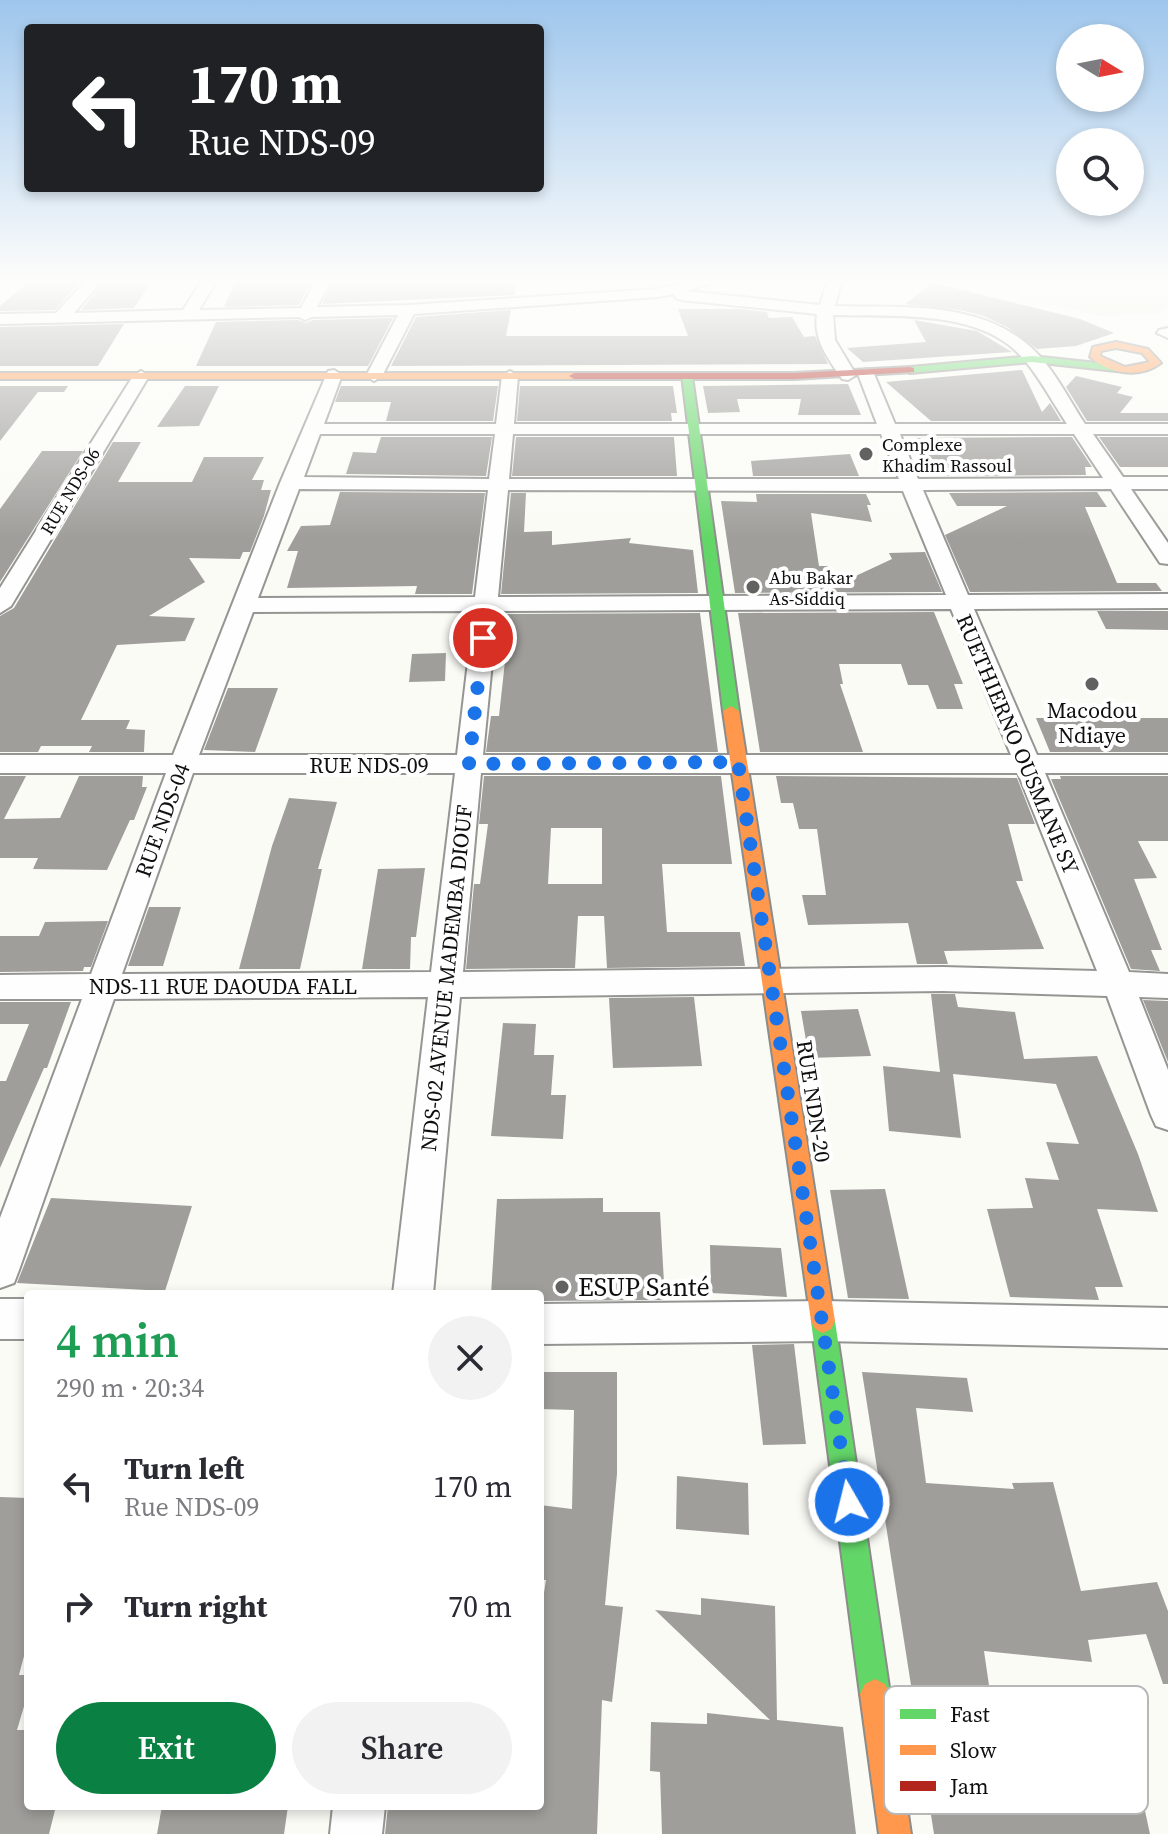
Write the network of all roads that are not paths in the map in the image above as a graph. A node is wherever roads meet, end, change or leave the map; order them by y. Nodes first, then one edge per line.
1 (378, 368) edge
2 (851, 368) edge
3 (934, 368) edge
4 (1043, 368) edge
5 (1113, 368) edge
6 (1120, 368) edge
7 (1148, 368) edge
8 (1125, 369) junction
9 (857, 374) junction
10 (334, 375) junction
11 (0, 376) edge
12 (141, 376) junction
13 (374, 376) junction
14 (510, 376) junction
15 (687, 376) junction
16 (886, 427) junction
17 (1080, 428) junction
18 (314, 429) junction
19 (692, 429) junction
20 (1168, 429) edge
21 (504, 430) junction
22 (290, 483) junction
23 (1168, 483) edge
24 (910, 484) junction
25 (1116, 484) junction
26 (499, 485) junction
27 (700, 486) junction
28 (1168, 558) edge
29 (1168, 601) edge
30 (957, 602) junction
31 (718, 604) junction
32 (247, 605) junction
33 (0, 606) edge
34 (486, 606) junction
35 (738, 762) junction
36 (1026, 762) junction
37 (0, 764) edge
38 (469, 764) junction
39 (1168, 764) edge
40 (182, 765) junction
41 (771, 983) junction
42 (446, 985) junction
43 (1120, 985) junction
44 (1168, 986) edge
45 (0, 987) edge
46 (100, 987) junction
47 (1168, 1115) edge
48 (0, 1270) edge
49 (413, 1290) edge
50 (0, 1319) edge
51 (24, 1319) edge
52 (823, 1321) junction
53 (544, 1324) edge
54 (1168, 1328) edge
55 (884, 1756) edge
56 (359, 1810) edge
57 (892, 1814) edge
58 (356, 1834) edge
59 (895, 1834) edge

1 - 13 street
2 - 9 street, RUETHIERNO OUSMANE SY
3 - 9 street
4 - 17 street
5 - 8 street
6 - 8 street
7 - 8 street
9 - 15 street
9 - 16 street, RUETHIERNO OUSMANE SY
10 - 12 street
10 - 13 street
10 - 18 street, RUE NDS-04
11 - 12 street
12 - 33 street, RUE NDS-06
13 - 14 street
14 - 15 street
14 - 21 street, NDS-02 AVENUE MADEMBA DIOUF
15 - 19 street, RUE NDN-20
16 - 17 street
16 - 19 street
16 - 24 street, RUETHIERNO OUSMANE SY
17 - 20 street
17 - 25 street
18 - 21 street
18 - 22 street, RUE NDS-04
19 - 21 street
19 - 27 street, RUE NDN-20
21 - 26 street, NDS-02 AVENUE MADEMBA DIOUF
22 - 26 street
22 - 32 street, RUE NDS-04
23 - 25 street
24 - 25 street
24 - 27 street
24 - 30 street, RUETHIERNO OUSMANE SY
25 - 28 street
26 - 27 street
26 - 34 street, NDS-02 AVENUE MADEMBA DIOUF
27 - 31 street, RUE NDN-20
29 - 30 street
30 - 31 street
30 - 36 street, RUETHIERNO OUSMANE SY
31 - 34 street
31 - 35 street, RUE NDN-20
32 - 34 street
32 - 40 street, RUE NDS-04
34 - 38 street, NDS-02 AVENUE MADEMBA DIOUF
35 - 36 street, RUE NDS-09
35 - 38 street, RUE NDS-09
35 - 41 street, RUE NDN-20
36 - 39 street, RUE NDS-09
36 - 43 street, RUETHIERNO OUSMANE SY
37 - 40 street, RUE NDS-09
38 - 40 street, RUE NDS-09
38 - 42 street, NDS-02 AVENUE MADEMBA DIOUF
40 - 46 street, RUE NDS-04
41 - 42 street, NDS-11 RUE DAOUDA FALL
41 - 43 street, NDS-11 RUE DAOUDA FALL
41 - 52 street, RUE NDN-20
42 - 46 street, NDS-11 RUE DAOUDA FALL
42 - 49 street, NDS-02 AVENUE MADEMBA DIOUF
43 - 44 street, NDS-11 RUE DAOUDA FALL
43 - 47 street, RUETHIERNO OUSMANE SY
45 - 46 street, NDS-11 RUE DAOUDA FALL
46 - 48 street, RUE NDS-04
50 - 51 street
52 - 53 street
52 - 54 street
52 - 55 street, RUE NDN-20
56 - 58 street
57 - 59 street, RUE NDN-20

